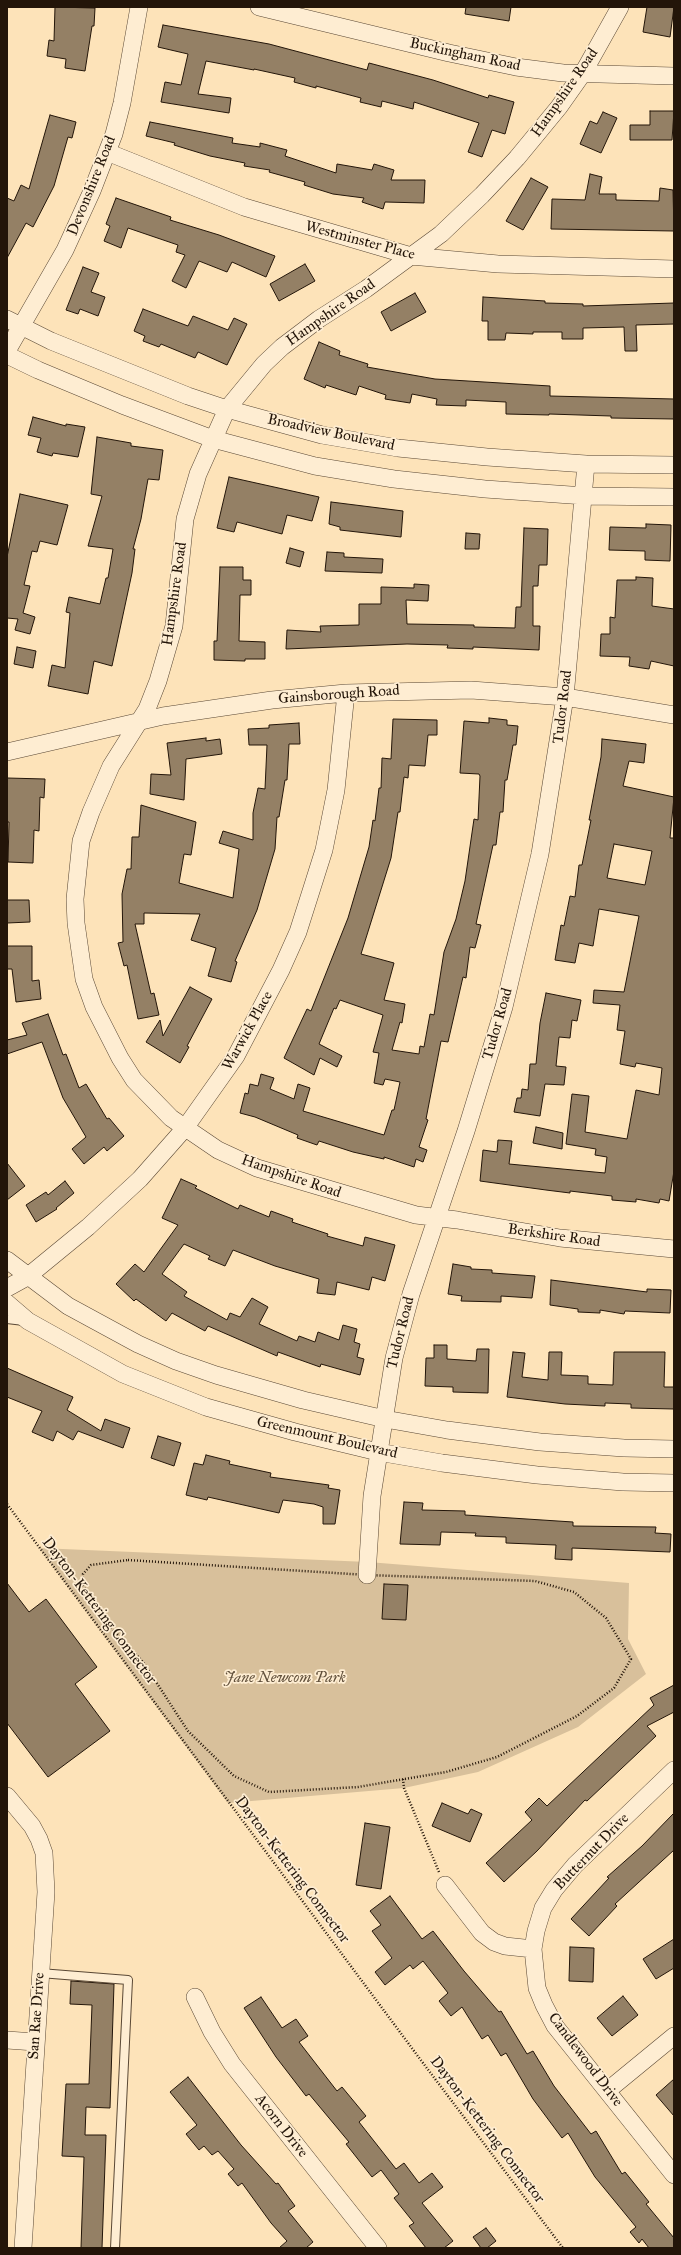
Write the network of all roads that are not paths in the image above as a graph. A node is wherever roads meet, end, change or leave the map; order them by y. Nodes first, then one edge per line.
1 (139, 7) edge
2 (259, 7) edge
3 (620, 7) edge
4 (583, 73) junction
5 (674, 76) edge
6 (107, 152) junction
7 (411, 256) junction
8 (674, 269) edge
9 (14, 322) edge
10 (7, 351) edge
11 (7, 355) edge
12 (227, 409) junction
13 (213, 439) junction
14 (586, 464) junction
15 (674, 465) edge
16 (584, 496) junction
17 (674, 497) edge
18 (346, 693) junction
19 (565, 698) junction
20 (674, 715) edge
21 (138, 723) junction
22 (7, 752) edge
23 (185, 1128) junction
24 (435, 1217) junction
25 (674, 1250) edge
26 (7, 1260) edge
27 (27, 1277) junction
28 (7, 1288) edge
29 (7, 1303) edge
30 (7, 1319) edge
31 (28, 1321) junction
32 (385, 1419) junction
33 (674, 1449) edge
34 (378, 1452) junction
35 (674, 1482) edge
36 (367, 1575) road end
37 (674, 1770) edge
38 (7, 1796) edge
39 (445, 1885) road end
40 (533, 1949) junction
41 (40, 1973) junction
42 (195, 1997) dead end
43 (674, 2036) edge
44 (7, 2040) edge
45 (35, 2042) junction
46 (607, 2091) junction
47 (674, 2175) edge
48 (374, 2246) edge
49 (23, 2248) edge
50 (115, 2248) edge

1 - 6 street, Devonshire Road
2 - 4 street, Buckingham Road
3 - 4 street, Hampshire Road
4 - 5 street, Buckingham Road
4 - 7 street, Hampshire Road
6 - 7 street, Westminster Place
6 - 9 street, Devonshire Road
7 - 8 street, Westminster Place
7 - 12 street, Hampshire Road
9 - 10 street, Devonshire Road
9 - 12 street, Broadview Boulevard
11 - 13 street
12 - 13 street, Hampshire Road
12 - 14 street, Broadview Boulevard
13 - 16 street
13 - 21 street, Hampshire Road
14 - 15 street, Broadview Boulevard
14 - 16 street, Tudor Road
16 - 17 street
16 - 19 street, Tudor Road
18 - 19 street, Gainsborough Road
18 - 21 street, Gainsborough Road
18 - 23 street, Warwick Place
19 - 20 street, Gainsborough Road
19 - 24 street, Tudor Road
21 - 22 street, Gainsborough Road
21 - 23 street, Hampshire Road
23 - 24 street, Hampshire Road
23 - 27 street, Warwick Place
24 - 25 street, Berkshire Road
24 - 32 street, Tudor Road
26 - 27 street, Greenmount Boulevard
27 - 28 street, Warwick Place
27 - 32 street, Greenmount Boulevard
29 - 31 street, Greenmount Boulevard
30 - 31 lane
31 - 34 street, Greenmount Boulevard
32 - 33 street, Greenmount Boulevard
32 - 34 street, Tudor Road
34 - 35 street, Greenmount Boulevard
34 - 36 street, Tudor Road
37 - 40 street, Butternut Drive
38 - 41 street, San Rae Drive
39 - 40 street
40 - 46 street, Candlewood Drive
41 - 45 street, San Rae Drive
41 - 50 lane
42 - 48 street, Acorn Drive
43 - 46 street
44 - 45 street
45 - 49 street, San Rae Drive
46 - 47 street, Candlewood Drive

